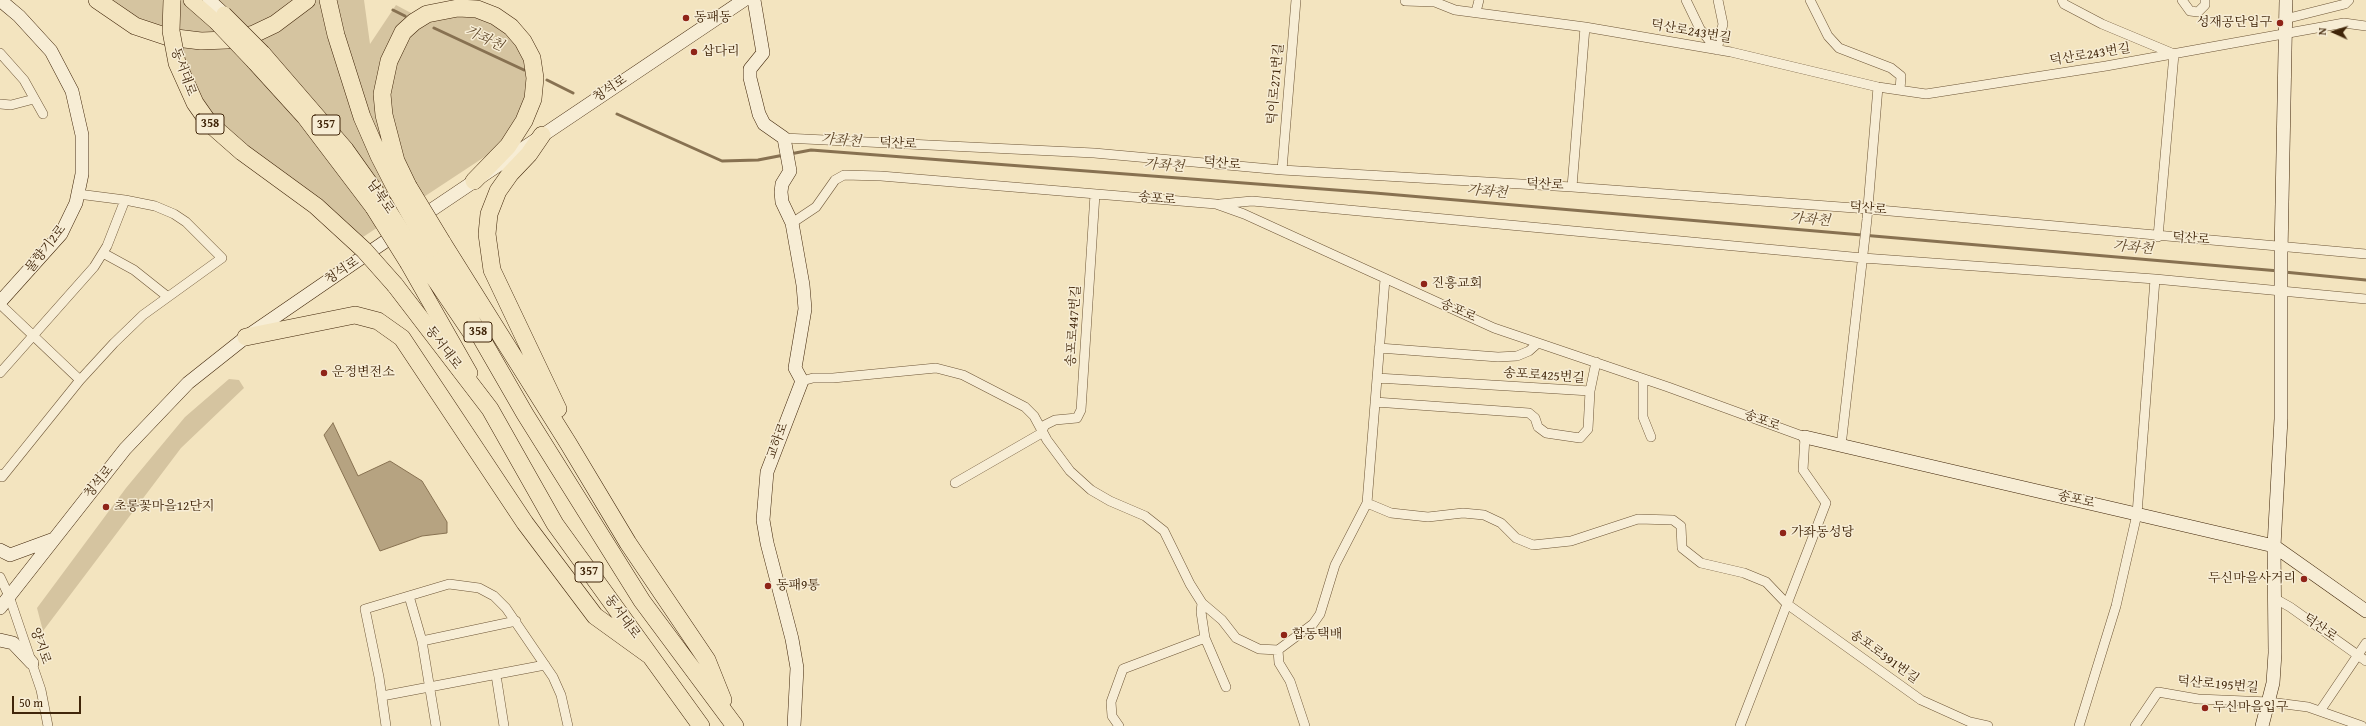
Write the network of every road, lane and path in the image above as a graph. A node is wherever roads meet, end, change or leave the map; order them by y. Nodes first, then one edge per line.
1 (0, 0) edge
2 (97, 0) edge
3 (172, 0) edge
4 (191, 0) edge
5 (209, 0) edge
6 (307, 0) edge
7 (328, 0) edge
8 (744, 0) edge
9 (754, 0) edge
10 (1296, 0) edge
11 (1479, 0) edge
12 (1686, 0) edge
13 (1718, 0) edge
14 (1810, 0) edge
15 (2062, 0) edge
16 (2182, 0) edge
17 (2206, 0) edge
18 (2286, 0) edge
19 (2349, 0) edge
20 (1405, 1) edge
21 (1476, 12) junction
22 (220, 18) junction
23 (2285, 19) junction
24 (2366, 26) edge
25 (1585, 27) junction
26 (2284, 35) junction
27 (1717, 50) junction
28 (0, 53) edge
29 (2174, 54) junction
30 (1878, 87) junction
31 (1900, 90) junction
32 (34, 99) junction
33 (0, 104) edge
34 (43, 114) dead end
35 (542, 135) junction
36 (786, 151) junction
37 (1282, 170) junction
38 (474, 181) junction
39 (1572, 187) junction
40 (78, 194) junction
41 (1095, 194) junction
42 (390, 197) junction
43 (125, 200) junction
44 (1216, 204) junction
45 (1868, 208) junction
46 (792, 223) junction
47 (2158, 237) junction
48 (2281, 250) junction
49 (103, 253) junction
50 (425, 253) junction
51 (2366, 254) edge
52 (1863, 255) junction
53 (1384, 278) junction
54 (2155, 279) junction
55 (2281, 287) junction
56 (168, 297) junction
57 (2366, 299) edge
58 (0, 303) edge
59 (32, 335) junction
60 (246, 337) junction
61 (1538, 343) junction
62 (1379, 348) junction
63 (1596, 362) junction
64 (0, 373) edge
65 (1377, 378) junction
66 (1643, 379) junction
67 (80, 380) junction
68 (802, 380) junction
69 (1590, 391) junction
70 (1375, 402) junction
71 (490, 409) junction
72 (525, 414) joint
73 (1042, 431) junction
74 (1651, 437) dead end
75 (1805, 437) junction
76 (1841, 446) junction
77 (0, 474) edge
78 (592, 481) junction
79 (955, 483) dead end
80 (1367, 503) junction
81 (2137, 514) junction
82 (53, 539) junction
83 (2274, 546) junction
84 (0, 550) edge
85 (0, 577) edge
86 (9, 596) junction
87 (409, 596) junction
88 (2274, 598) junction
89 (1202, 603) junction
90 (1787, 604) junction
91 (0, 608) edge
92 (2366, 611) edge
93 (516, 622) junction
94 (1205, 638) junction
95 (0, 640) edge
96 (422, 641) junction
97 (2366, 644) edge
98 (1278, 650) junction
99 (649, 655) junction
100 (2358, 655) junction
101 (2366, 660) edge
102 (32, 663) junction
103 (546, 665) junction
104 (496, 675) junction
105 (431, 687) junction
106 (1226, 687) dead end
107 (382, 696) junction
108 (2269, 702) junction
109 (2320, 711) junction
110 (1967, 724) edge
111 (734, 725) edge
112 (48, 726) edge
113 (386, 726) edge
114 (436, 726) edge
115 (504, 726) edge
116 (568, 726) edge
117 (701, 726) edge
118 (794, 726) edge
119 (1119, 726) edge
120 (1305, 726) edge
121 (1740, 726) edge
122 (1988, 726) edge
123 (2079, 726) edge
124 (2135, 726) edge
125 (2262, 726) edge
126 (2362, 726) edge

1 - 40 street, 물향기2로
2 - 6 highway
3 - 71 highway, 동서대로 / 358, bridge
4 - 22 main road, 남북로 / 357
5 - 22 street, 남북로 / 357
7 - 42 highway, 동서대로 / 358
8 - 35 street, 청석로
9 - 36 street
10 - 37 street, 덕이로271번길
11 - 21 street
12 - 27 street
13 - 27 street
14 - 31 street
15 - 29 street
16 - 17 street
18 - 23 street
19 - 23 street
20 - 21 street, 덕산로243번길
21 - 25 street, 덕산로243번길
22 - 42 main road, 남북로 / 357, bridge
23 - 26 street
24 - 26 street, 덕산로243번길
25 - 27 street, 덕산로243번길
25 - 39 street
26 - 29 street, 덕산로243번길
26 - 48 street
27 - 30 street, 덕산로243번길
28 - 32 street
29 - 31 street, 덕산로243번길
29 - 47 street
30 - 31 street, 덕산로243번길
30 - 45 street
32 - 33 street
32 - 34 street
35 - 38 street, 청석로
35 - 78 highway
36 - 37 street, 덕산로
36 - 46 street
37 - 39 street, 덕산로
38 - 42 highway
38 - 60 street, 청석로
39 - 45 street, 덕산로
40 - 43 street
40 - 58 street, 물향기2로
41 - 44 street, 송포로
41 - 46 street, 송포로
41 - 73 street, 송포로447번길
42 - 50 highway, 동서대로 / 358, bridge
42 - 50 main road, 남북로 / 357, bridge
43 - 49 street
43 - 56 street
44 - 52 street
44 - 53 street, 송포로
45 - 47 street, 덕산로
45 - 52 street
46 - 68 street
47 - 48 street, 덕산로
48 - 51 street, 덕산로
48 - 55 street
49 - 56 street
49 - 59 street
50 - 71 main road, 남북로 / 357
50 - 72 highway, 동서대로 / 358
50 - 78 highway
52 - 54 street
52 - 76 street
53 - 61 street, 송포로
53 - 62 street
54 - 55 street
54 - 81 street
55 - 57 street
55 - 83 street
56 - 67 street
58 - 59 street
59 - 64 street
59 - 67 street
60 - 82 street, 청석로
60 - 99 highway
61 - 62 street
61 - 63 street, 송포로
62 - 65 street
63 - 66 street, 송포로
63 - 69 street
65 - 69 street, 송포로425번길
65 - 70 street
66 - 74 street
66 - 75 street, 송포로
67 - 77 street
68 - 73 street
68 - 118 street, 교하로
69 - 70 street, 송포로425번길
70 - 80 street
71 - 99 highway, 동서대로 / 357
72 - 111 highway, 동서대로 / 357
73 - 79 street, 송포로447번길
73 - 89 street
75 - 76 street, 송포로
75 - 90 street
76 - 81 street, 송포로
78 - 111 highway
80 - 90 street, 송포로391번길
80 - 98 street
81 - 83 street, 송포로
81 - 123 street
82 - 84 street
82 - 86 street, 청석로
83 - 88 street
83 - 92 street, 송포로
85 - 86 street, 양지로
86 - 91 street, 청석로
86 - 102 street, 양지로
87 - 93 street
87 - 96 street
87 - 107 street
88 - 100 street, 덕산로
88 - 108 street
89 - 94 street
89 - 98 street
90 - 110 street, 송포로391번길
90 - 121 street
93 - 96 street
93 - 103 street
94 - 106 street
94 - 119 street
95 - 102 street
96 - 105 street
97 - 100 street
98 - 120 street
99 - 117 highway, 동서대로 / 357
100 - 101 street, 덕산로
100 - 109 street
102 - 112 street, 양지로
103 - 104 street
103 - 116 street
104 - 105 street
104 - 115 street
105 - 107 street
105 - 114 street
107 - 113 street
108 - 109 street
108 - 124 street, 덕산로195번길
108 - 125 street
109 - 126 street
110 - 122 street

